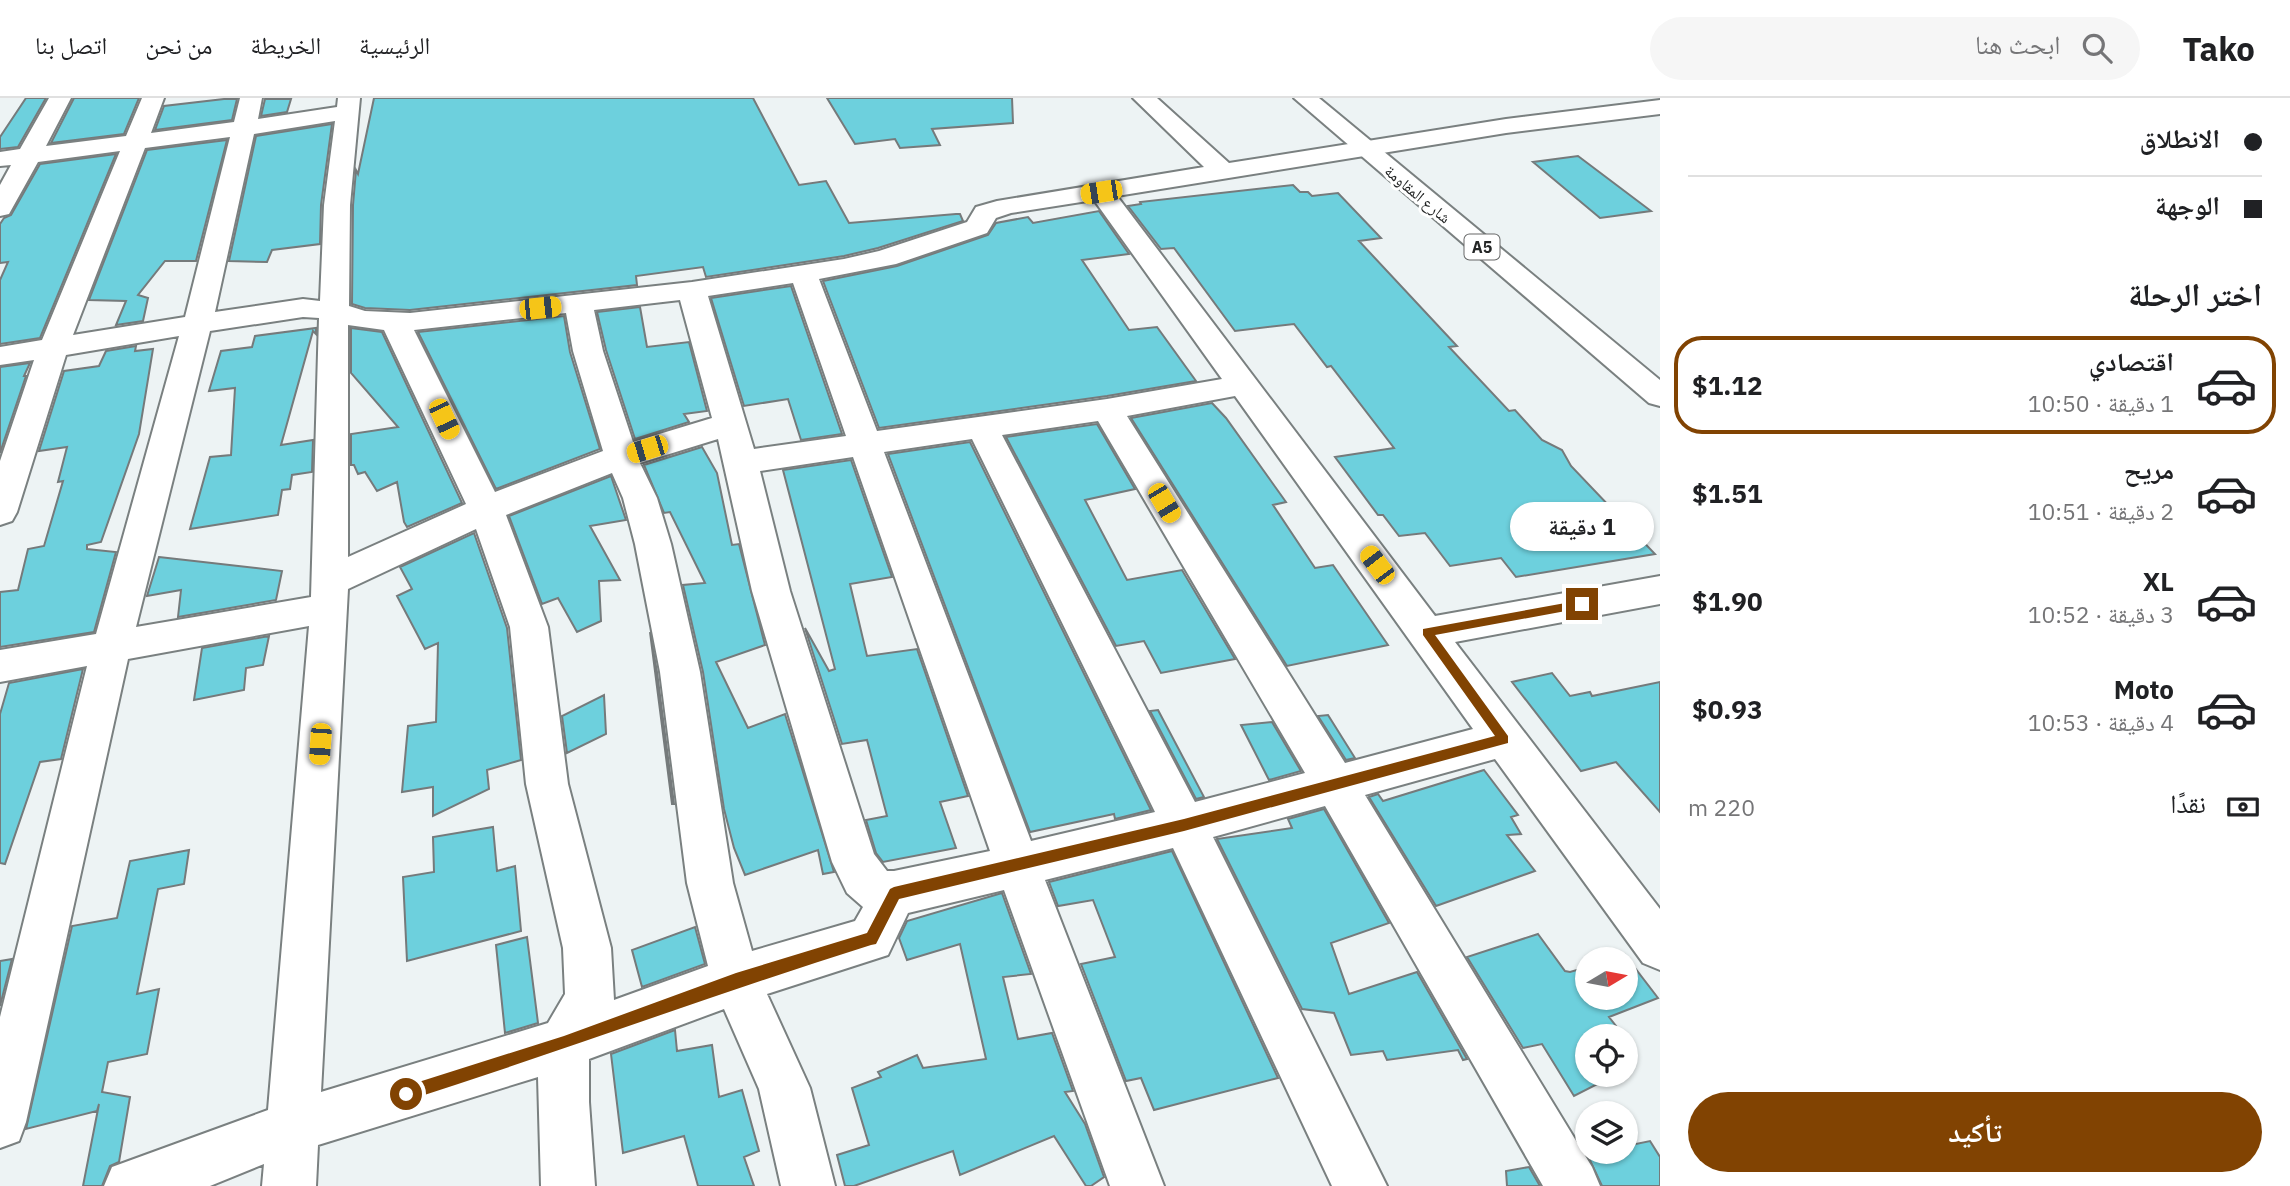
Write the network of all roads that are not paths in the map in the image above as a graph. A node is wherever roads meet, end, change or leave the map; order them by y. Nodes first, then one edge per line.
1 (60, 98) edge
2 (153, 98) edge
3 (251, 98) edge
4 (1144, 98) edge
5 (1305, 98) edge
6 (348, 105) edge
7 (1660, 107) edge
8 (245, 128) junction
9 (136, 141) junction
10 (1366, 150) junction
11 (31, 155) junction
12 (0, 159) edge
13 (1224, 172) junction
14 (1101, 192) junction
15 (0, 208) edge
16 (803, 273) junction
17 (692, 289) junction
18 (578, 303) junction
19 (334, 311) junction
20 (198, 322) junction
21 (395, 323) junction
22 (54, 346) junction
23 (0, 356) edge
24 (1243, 385) junction
25 (1660, 396) edge
26 (1107, 409) junction
27 (729, 424) junction
28 (982, 427) junction
29 (865, 446) junction
30 (621, 457) junction
31 (741, 462) junction
32 (486, 509) junction
33 (0, 512) edge
34 (1660, 590) edge
35 (329, 594) junction
36 (1427, 632) junction
37 (111, 649) junction
38 (0, 666) edge
39 (1504, 739) junction
40 (1335, 783) junction
41 (1184, 825) junction
42 (1018, 864) junction
43 (894, 893) junction
44 (1660, 947) edge
45 (736, 980) junction
46 (564, 1043) junction
47 (0, 1122) edge
48 (293, 1126) junction
49 (131, 1186) edge
50 (289, 1186) edge
51 (568, 1186) edge
52 (808, 1186) edge
53 (1137, 1186) edge
54 (1360, 1186) edge
55 (1573, 1186) edge

1 - 11 main road
2 - 9 main road
3 - 8 main road
4 - 13 main road
5 - 10 main road, شارع المقاومة / A5
6 - 8 main road
6 - 19 main road
7 - 10 main road
8 - 9 main road
8 - 20 main road
9 - 11 main road
9 - 22 main road
10 - 13 main road
10 - 25 main road, شارع المقاومة / A5
11 - 12 main road
11 - 15 main road
13 - 14 main road
14 - 16 main road
14 - 24 main road
16 - 17 main road
16 - 29 main road
17 - 18 main road
17 - 27 main road
18 - 21 main road
18 - 30 main road
19 - 20 main road
19 - 21 main road
19 - 35 main road
20 - 22 main road
20 - 37 main road
21 - 32 main road
22 - 23 main road
22 - 33 main road
24 - 26 main road
24 - 36 main road
26 - 28 main road
26 - 40 main road
27 - 30 main road
27 - 31 main road
28 - 29 main road
28 - 41 main road
29 - 31 main road
29 - 42 main road
30 - 32 main road
30 - 45 main road
31 - 43 main road
32 - 35 main road
32 - 46 main road
34 - 36 main road
35 - 37 main road
35 - 48 main road
36 - 39 main road
37 - 38 main road
37 - 47 main road
39 - 40 main road
39 - 44 main road
40 - 41 main road
40 - 55 main road
41 - 42 main road
41 - 54 main road
42 - 43 main road
42 - 53 main road
43 - 45 main road
45 - 46 main road
45 - 52 main road
46 - 48 main road
46 - 51 main road
48 - 49 main road
48 - 50 main road

